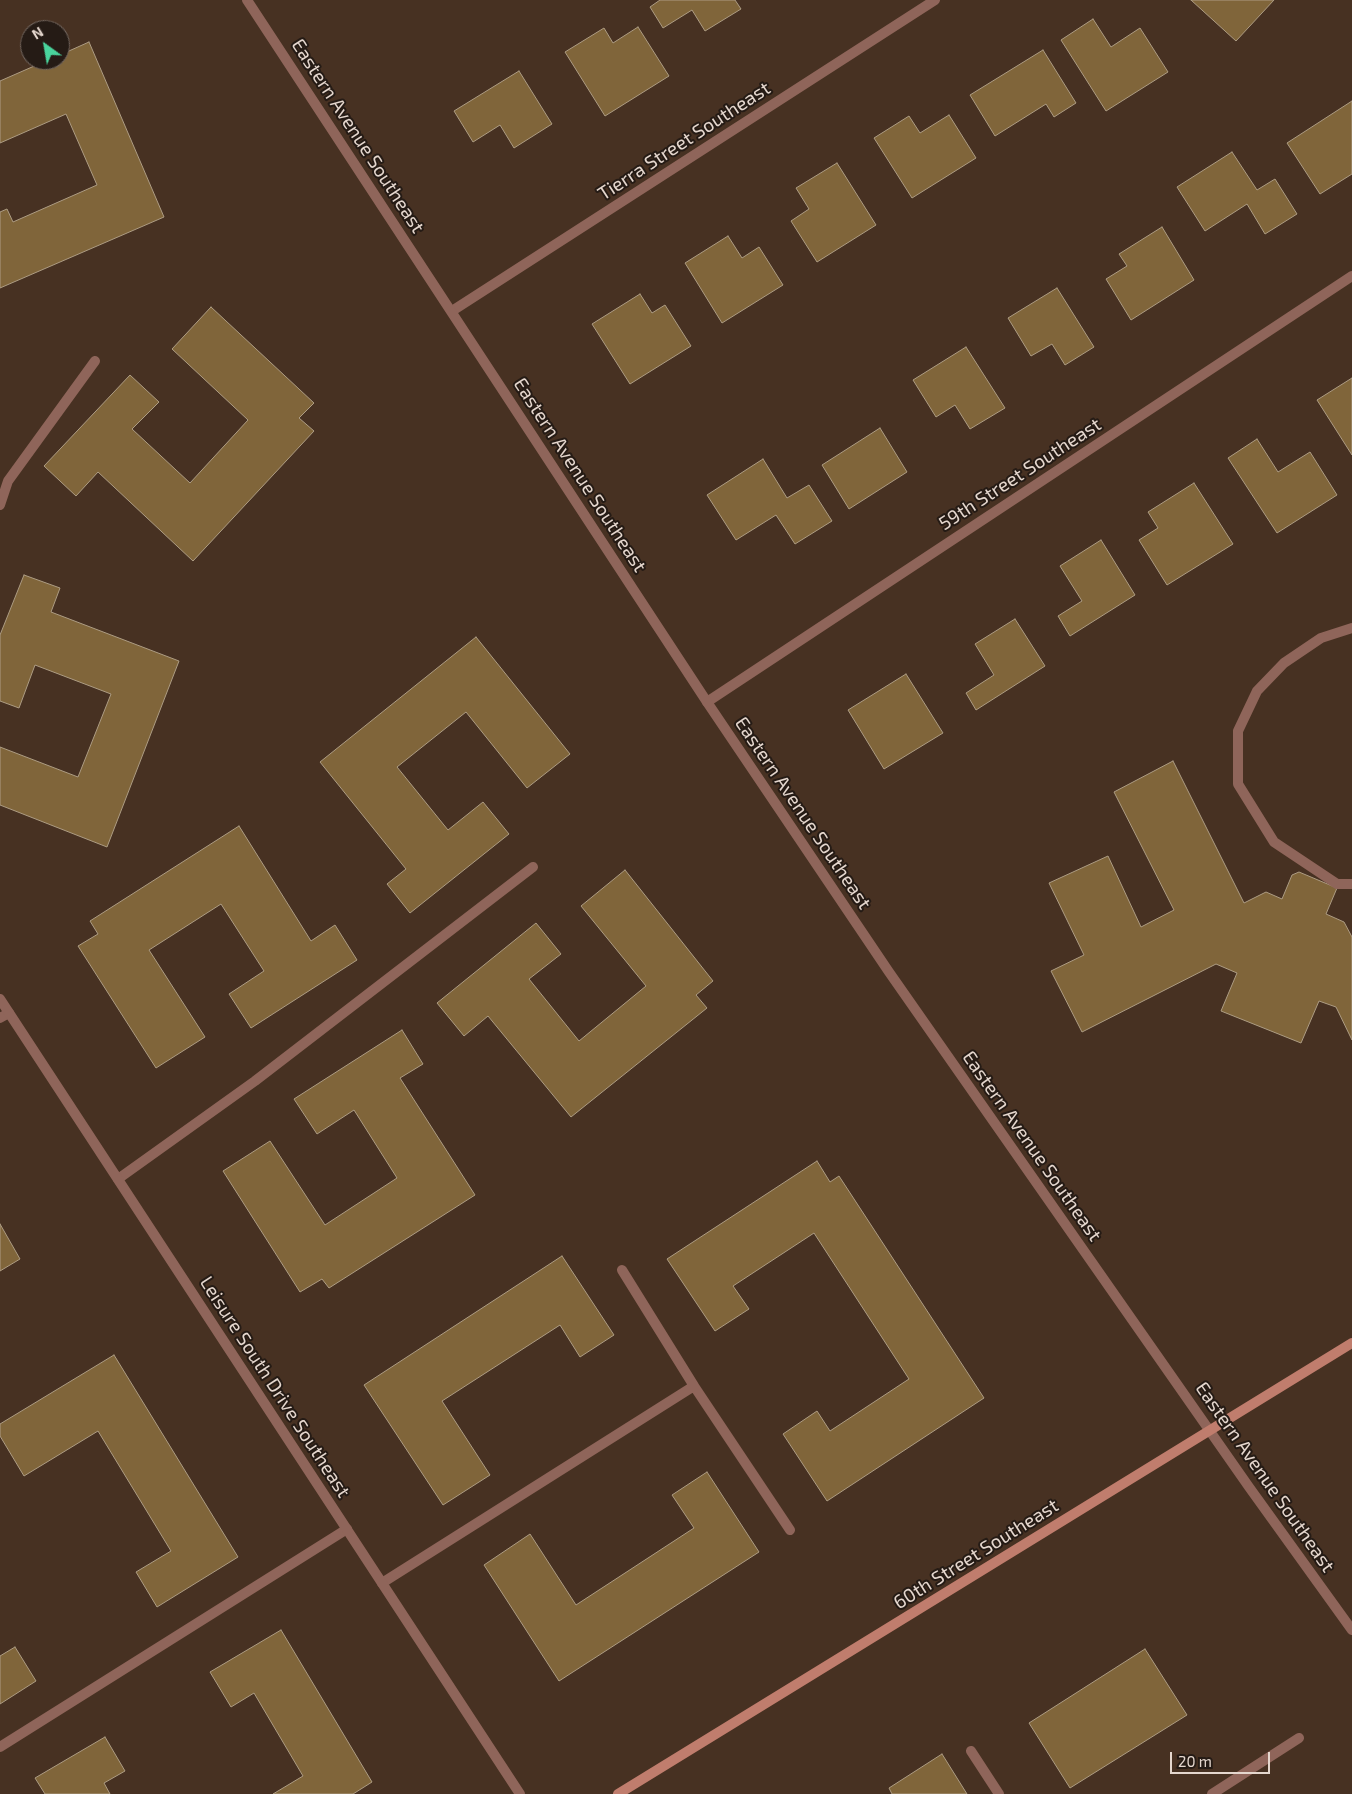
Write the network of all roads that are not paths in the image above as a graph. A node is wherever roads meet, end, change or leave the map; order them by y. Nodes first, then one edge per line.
1 (247, 0) edge
2 (935, 0) edge
3 (1352, 276) edge
4 (452, 311) junction
5 (95, 361) dead end
6 (0, 506) edge
7 (1352, 628) edge
8 (707, 702) junction
9 (533, 867) dead end
10 (1352, 884) edge
11 (0, 999) edge
12 (5, 1016) edge
13 (118, 1179) junction
14 (622, 1270) dead end
15 (1352, 1344) edge
16 (694, 1386) junction
17 (1210, 1430) junction
18 (347, 1529) junction
19 (790, 1530) dead end
20 (382, 1583) junction
21 (1352, 1630) edge
22 (1299, 1738) dead end
23 (0, 1747) edge
24 (971, 1751) dead end
25 (520, 1794) edge
26 (618, 1794) edge
27 (999, 1794) edge
28 (1212, 1794) edge

1 - 4 street, Eastern Avenue Southeast
2 - 4 street, Tierra Street Southeast
3 - 8 street, 59th Street Southeast
4 - 8 street, Eastern Avenue Southeast
5 - 6 street
7 - 10 street
8 - 17 street, Eastern Avenue Southeast
9 - 13 street
11 - 12 street, Leisure South Drive Southeast
12 - 13 street, Leisure South Drive Southeast
13 - 18 street, Leisure South Drive Southeast
14 - 16 street
15 - 17 main road, 60th Street Southeast
16 - 19 street
16 - 20 street
17 - 21 street, Eastern Avenue Southeast
17 - 26 main road, 60th Street Southeast
18 - 20 street, Leisure South Drive Southeast
18 - 23 street
20 - 25 street, Leisure South Drive Southeast
22 - 28 street
24 - 27 street

